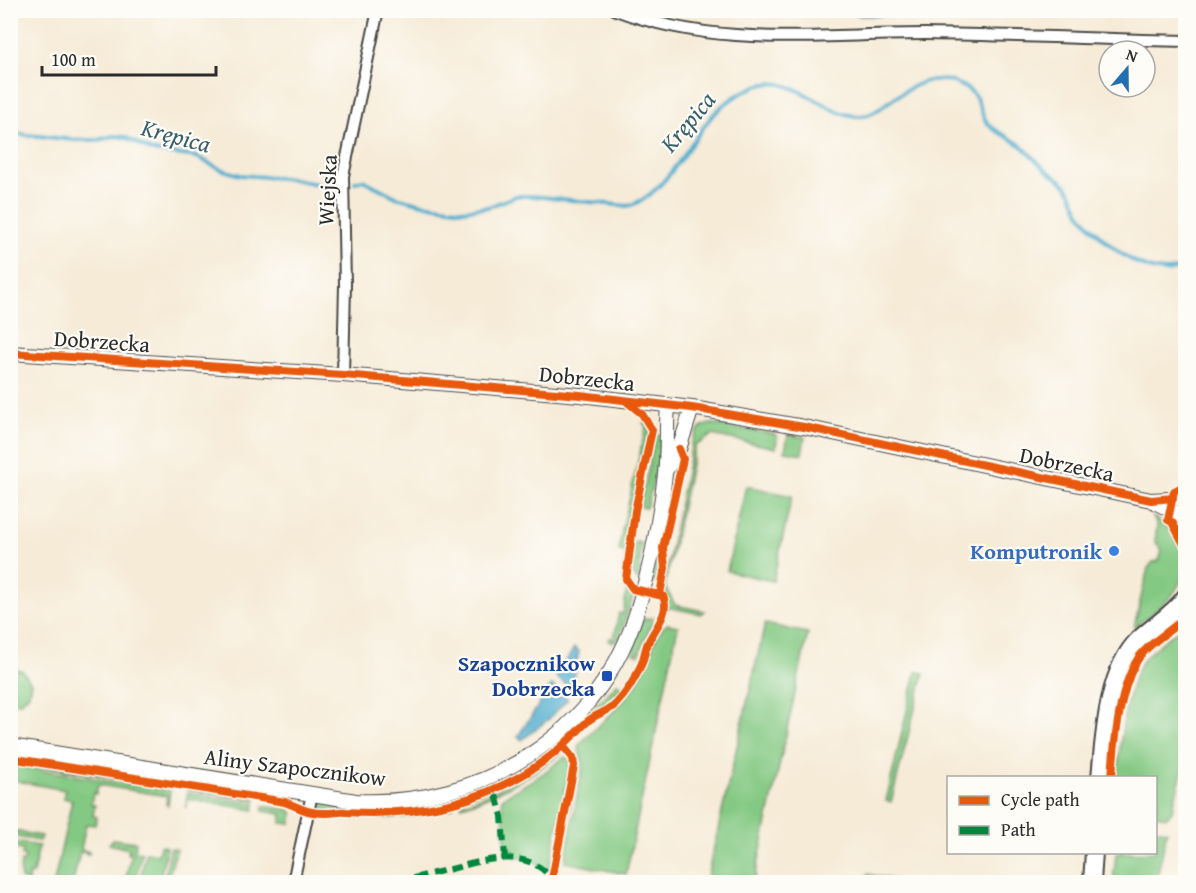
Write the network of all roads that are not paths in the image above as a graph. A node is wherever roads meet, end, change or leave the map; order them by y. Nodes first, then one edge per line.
1 (378, 10) edge
2 (616, 10) edge
3 (1185, 41) edge
4 (10, 353) edge
5 (343, 375) junction
6 (668, 405) junction
7 (692, 408) junction
8 (665, 472) junction
9 (1185, 498) edge
10 (1151, 500) junction
11 (1185, 518) edge
12 (1185, 596) edge
13 (10, 746) edge
14 (1100, 776) edge
15 (312, 794) junction
16 (1094, 854) edge
17 (293, 882) edge
18 (1092, 882) edge

1 - 5 street, Wiejska
2 - 3 street
4 - 5 street, Dobrzecka
5 - 6 street, Dobrzecka
6 - 7 street, Dobrzecka
6 - 8 street, Aliny Szapocznikow
7 - 8 street, Aliny Szapocznikow
7 - 10 street, Dobrzecka
8 - 15 street, Aliny Szapocznikow
9 - 10 street
10 - 11 street
12 - 14 main road
13 - 15 street, Aliny Szapocznikow
15 - 17 street
16 - 18 main road

